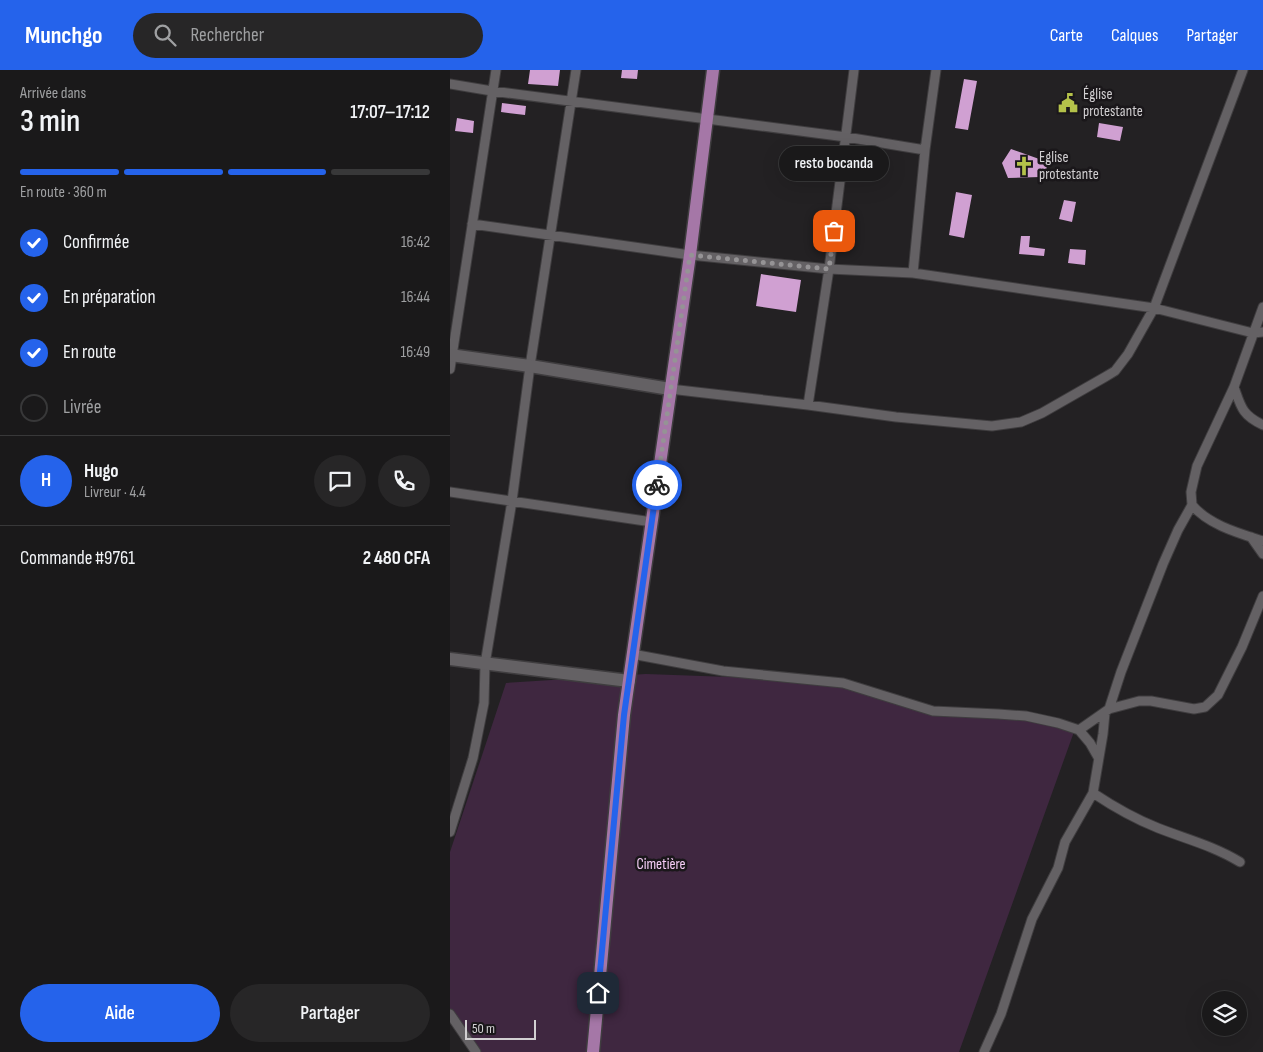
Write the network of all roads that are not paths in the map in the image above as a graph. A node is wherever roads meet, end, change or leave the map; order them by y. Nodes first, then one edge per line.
1 (496, 70) edge
2 (576, 70) edge
3 (713, 70) edge
4 (854, 70) edge
5 (936, 70) edge
6 (1243, 70) edge
7 (450, 84) edge
8 (492, 91) junction
9 (572, 101) junction
10 (707, 119) junction
11 (846, 137) junction
12 (925, 150) junction
13 (472, 224) junction
14 (551, 235) junction
15 (690, 255) junction
16 (829, 269) junction
17 (912, 273) junction
18 (1263, 307) edge
19 (1154, 308) junction
20 (1258, 332) edge
21 (451, 355) edge
22 (530, 366) junction
23 (450, 369) edge
24 (1234, 387) junction
25 (670, 390) junction
26 (808, 405) junction
27 (1263, 425) edge
28 (450, 492) edge
29 (512, 501) junction
30 (1192, 505) junction
31 (652, 522) junction
32 (1251, 537) junction
33 (1263, 541) edge
34 (1263, 554) edge
35 (1263, 596) edge
36 (632, 654) junction
37 (450, 659) edge
38 (485, 664) junction
39 (629, 681) junction
40 (1107, 711) junction
41 (1079, 730) junction
42 (1098, 757) junction
43 (1093, 793) junction
44 (450, 832) edge
45 (1240, 862) dead end
46 (450, 1014) edge
47 (476, 1052) edge
48 (593, 1052) edge
49 (984, 1052) edge

1 - 8 street
2 - 9 street
3 - 10 main road
4 - 11 street
5 - 12 street
6 - 19 street
7 - 8 street
8 - 9 street
8 - 13 street
9 - 10 street
9 - 14 street
10 - 11 street
10 - 15 main road
11 - 12 street
11 - 16 street
12 - 17 street
13 - 14 street
13 - 21 street
14 - 15 street
14 - 22 street
15 - 16 street
15 - 25 main road
16 - 17 street
16 - 26 street
17 - 19 street
18 - 20 street
19 - 20 street
19 - 26 street
20 - 24 street
21 - 22 street
21 - 23 street
22 - 25 street
22 - 29 street
24 - 27 street
24 - 30 street
25 - 26 street
25 - 31 main road
28 - 29 street
29 - 31 street
29 - 38 street
30 - 32 street
30 - 40 street
31 - 36 main road
32 - 33 street
32 - 34 street
35 - 40 street
36 - 39 main road
36 - 41 street
37 - 38 street
38 - 39 street
38 - 44 street
39 - 48 main road
40 - 41 street
40 - 42 street
41 - 42 street
42 - 43 street
43 - 45 street
43 - 49 street
46 - 47 street

